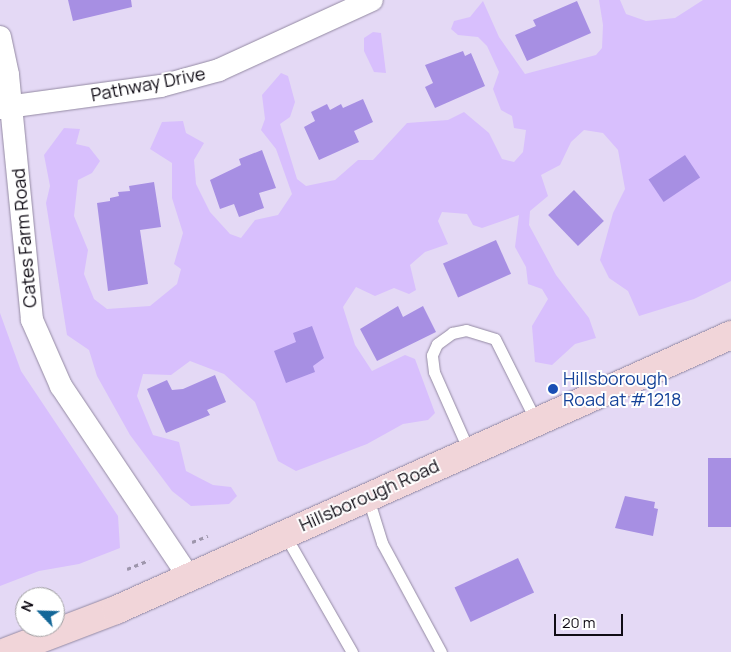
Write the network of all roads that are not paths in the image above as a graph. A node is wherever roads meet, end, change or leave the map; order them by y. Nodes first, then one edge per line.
1 (372, 0) edge
2 (0, 37) edge
3 (6, 108) edge
4 (731, 335) edge
5 (536, 421) junction
6 (469, 451) junction
7 (368, 496) junction
8 (284, 533) junction
9 (188, 576) junction
10 (6, 652) edge
11 (352, 652) edge
12 (441, 652) edge

1 - 3 street, Pathway Drive
2 - 3 street, Cates Farm Road
3 - 9 street, Cates Farm Road
4 - 5 main road, Hillsborough Road
5 - 6 main road, Hillsborough Road
5 - 6 lane
6 - 7 main road, Hillsborough Road
7 - 8 main road, Hillsborough Road
7 - 12 lane
8 - 9 main road, Hillsborough Road
8 - 11 lane
9 - 10 main road, Hillsborough Road

